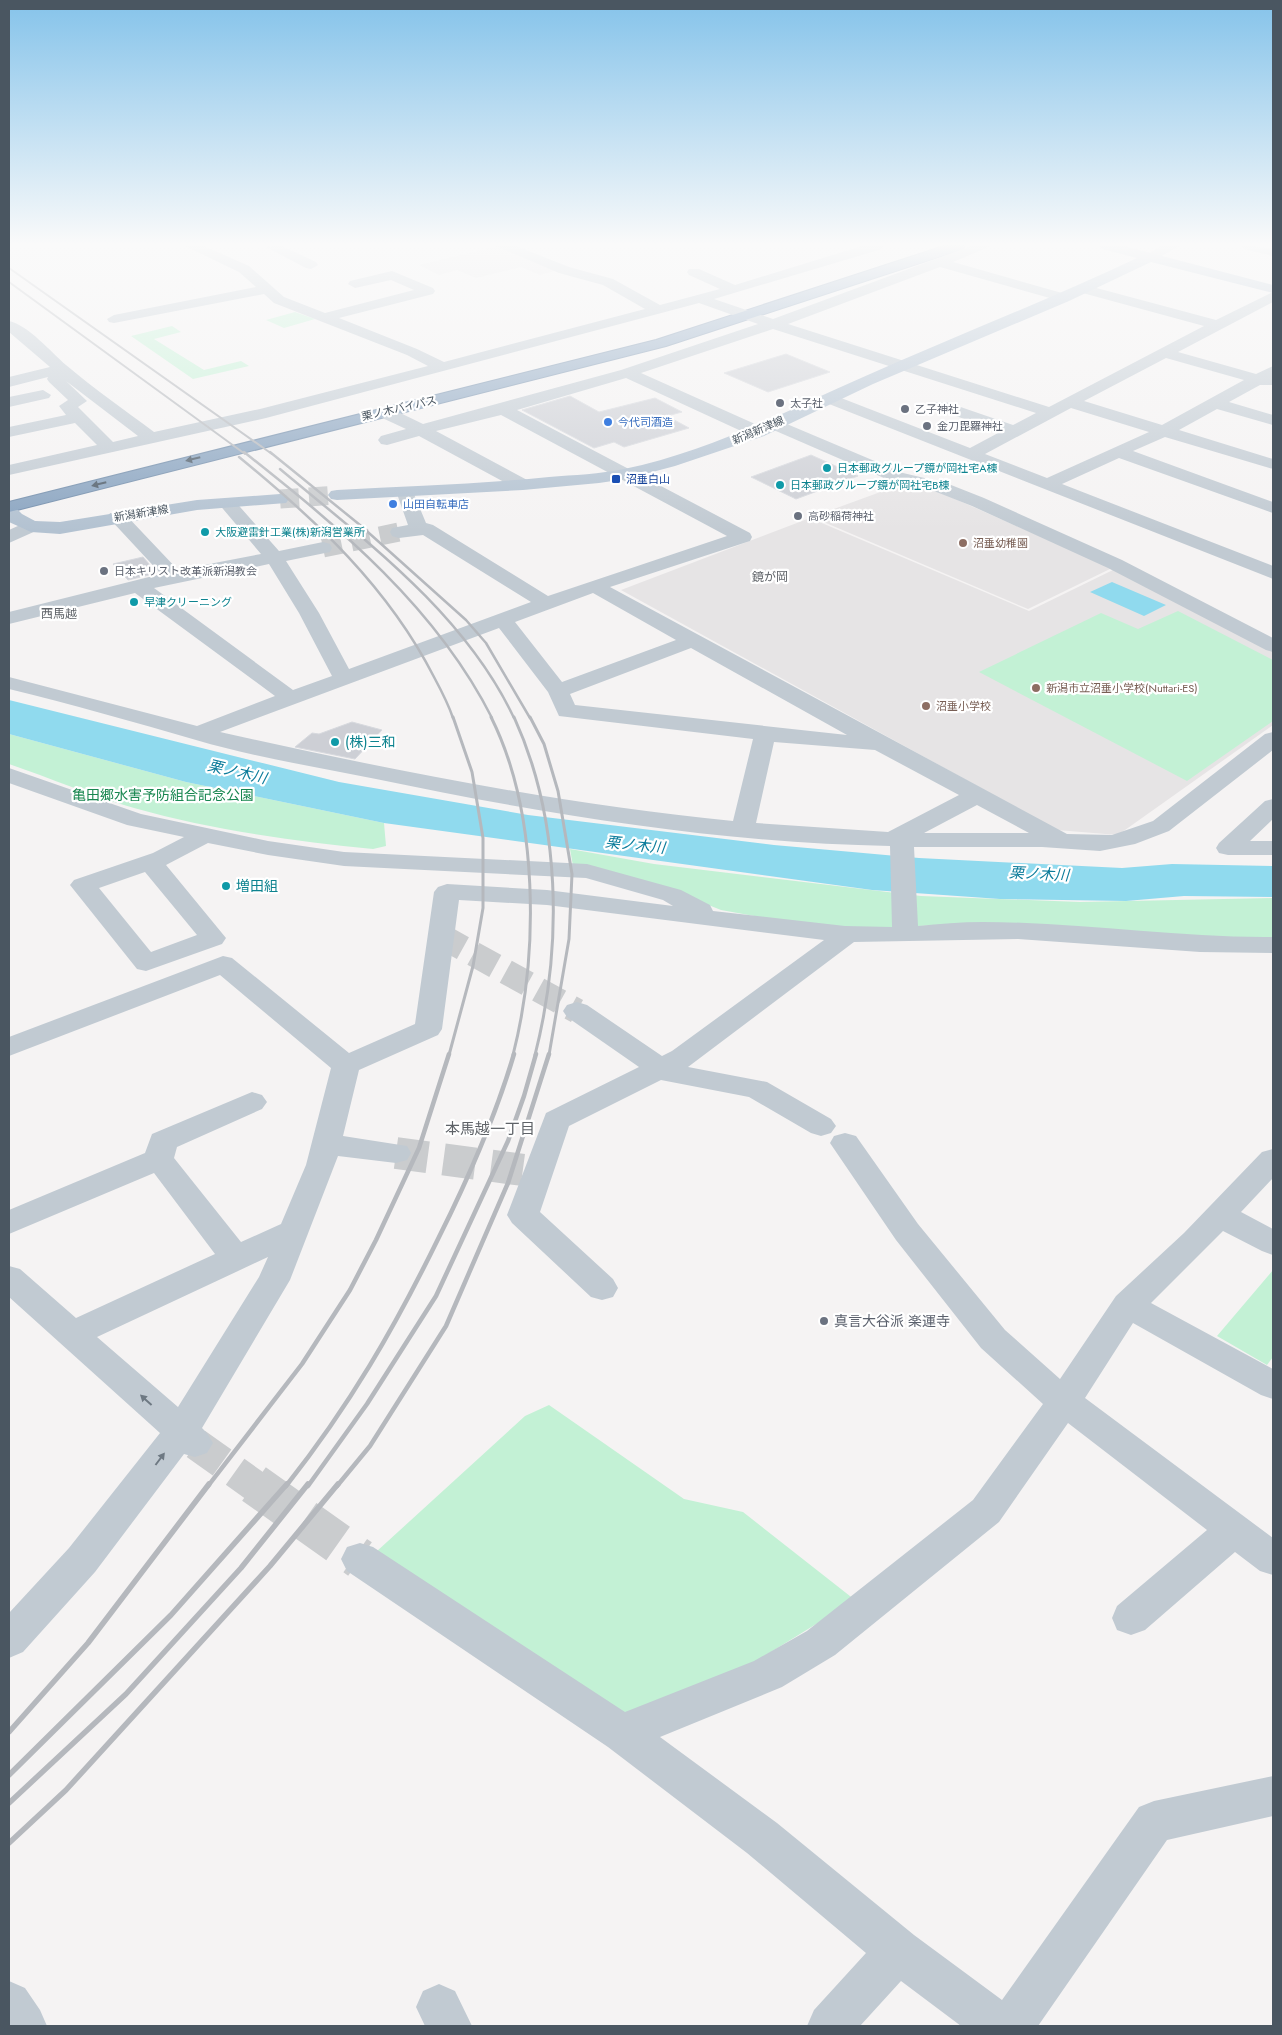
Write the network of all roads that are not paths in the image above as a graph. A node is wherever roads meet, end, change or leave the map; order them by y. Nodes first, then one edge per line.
1 (30, 341) edge
2 (383, 341) edge
3 (539, 341) edge
4 (620, 341) edge
5 (662, 341) edge
6 (723, 341) edge
7 (829, 341) edge
8 (961, 341) edge
9 (1187, 341) edge
10 (1164, 353) junction
11 (906, 364) junction
12 (652, 365) junction
13 (442, 367) junction
14 (55, 371) junction
15 (1273, 371) edge
16 (627, 373) junction
17 (670, 373) dead end
18 (1265, 381) edge
19 (9, 382) edge
20 (43, 395) dead end
21 (830, 399) junction
22 (9, 402) edge
23 (1072, 403) junction
24 (1215, 403) junction
25 (940, 405) dead end
26 (503, 409) junction
27 (384, 412) junction
28 (1052, 413) junction
29 (79, 418) junction
30 (1273, 420) edge
31 (766, 422) junction
32 (421, 430) junction
33 (1166, 430) junction
34 (9, 432) edge
35 (1015, 432) junction
36 (152, 439) junction
37 (387, 440) dead end
38 (110, 448) junction
39 (1119, 452) junction
40 (972, 462) junction
41 (1273, 464) edge
42 (9, 470) edge
43 (626, 474) junction
44 (957, 479) dead end
45 (1048, 484) junction
46 (523, 485) junction
47 (940, 487) junction
48 (405, 491) junction
49 (9, 493) edge
50 (338, 495) tunnel mouth
51 (280, 499) tunnel mouth
52 (227, 503) junction
53 (1273, 508) edge
54 (9, 509) edge
55 (117, 517) junction
56 (31, 526) junction
57 (419, 530) junction
58 (399, 532) tunnel mouth
59 (9, 537) edge
60 (323, 548) tunnel mouth
61 (275, 558) junction
62 (1273, 573) edge
63 (174, 578) junction
64 (140, 586) junction
65 (594, 586) junction
66 (547, 604) junction
67 (9, 618) edge
68 (504, 620) junction
69 (694, 640) junction
70 (1273, 646) edge
71 (344, 679) junction
72 (9, 684) edge
73 (558, 690) junction
74 (291, 698) junction
75 (200, 734) junction
76 (764, 734) junction
77 (1273, 739) edge
78 (882, 745) junction
79 (9, 774) edge
80 (978, 795) junction
81 (1273, 806) edge
82 (743, 829) junction
83 (203, 835) junction
84 (1061, 840) junction
85 (898, 842) junction
86 (1273, 848) edge
87 (149, 861) junction
88 (725, 922) junction
89 (905, 928) junction
90 (847, 934) junction
91 (1273, 945) edge
92 (577, 1011) tunnel mouth
93 (9, 1047) edge
94 (346, 1065) junction
95 (659, 1068) junction
96 (252, 1102) dead end
97 (326, 1144) junction
98 (396, 1153) tunnel mouth
99 (159, 1159) junction
100 (1273, 1159) edge
101 (1220, 1215) junction
102 (9, 1223) edge
103 (294, 1231) junction
104 (1273, 1243) edge
105 (235, 1258) junction
106 (11, 1282) edge
107 (602, 1288) dead end
108 (1128, 1305) junction
109 (72, 1334) junction
110 (1273, 1385) edge
111 (1065, 1400) junction
112 (188, 1437) junction
113 (1234, 1530) junction
114 (360, 1559) tunnel mouth
115 (1273, 1559) edge
116 (1131, 1618) dead end
117 (9, 1640) edge
118 (622, 1733) junction
119 (1273, 1796) edge
120 (898, 1951) junction
121 (9, 2004) edge
122 (24, 2026) edge
123 (830, 2026) edge
124 (998, 2026) edge
125 (1011, 2026) edge

1 - 14 street
2 - 13 street
3 - 13 street
4 - 49 highway, 栗ノ木バイパス
5 - 27 highway, 栗ノ木バイパス
6 - 12 street
7 - 11 street
8 - 11 main road, 新潟新津線
9 - 10 street
10 - 18 street
10 - 23 street
11 - 21 main road, 新潟新津線
11 - 28 street
12 - 16 street
12 - 17 street
13 - 36 street
14 - 19 street
14 - 29 street
14 - 36 street
15 - 18 street
16 - 26 street
16 - 31 street
18 - 24 street
20 - 22 street
21 - 31 main road, 新潟新津線
21 - 40 street
23 - 28 street
23 - 33 street
24 - 30 street
24 - 33 street
25 - 35 street
26 - 32 street
26 - 43 street
27 - 32 street
27 -> 54 highway, 栗ノ木バイパス
28 - 35 street
29 - 34 street
29 - 38 street
31 - 43 main road, 新潟新津線
31 - 47 street
32 - 37 street
32 - 46 street
33 - 39 street
33 - 41 street
35 - 40 street
36 - 38 street
38 - 42 street
39 - 45 street
39 - 53 street
40 - 45 street
43 - 46 main road, 新潟新津線
43 - 65 street
44 - 47 street
45 - 62 street
46 - 48 main road, 新潟新津線
47 - 70 street
48 - 50 main road, 新潟新津線
48 - 57 street
51 - 52 main road, 新潟新津線
52 - 55 main road, 新潟新津線
52 - 61 street
54 - 56 main road, 新潟新津線
55 - 56 main road, 新潟新津線
55 - 63 street
56 - 59 street
57 - 58 street
57 - 66 street
60 - 61 street
61 - 63 street
61 - 71 street
63 - 64 street
64 - 67 street
64 - 74 street
65 - 66 street
65 - 69 street
66 - 68 street
68 - 71 street
68 - 73 street
69 - 73 street
69 - 78 street
71 - 74 street
72 - 75 street
73 - 76 street
74 - 75 street
75 - 82 street
76 - 78 street
76 - 82 street
77 - 84 street
78 - 80 street
79 - 83 street
80 - 84 street
80 - 85 street
81 - 86 street
82 - 85 street
83 - 87 street
83 - 88 street
84 - 85 street
85 - 89 street
87 - 87 street
88 - 90 street
88 - 94 street
89 - 90 street
89 - 91 street
90 - 95 street
92 - 95 street
93 - 94 street
94 - 97 street
95 - 107 street
95 - 111 street
96 - 99 street
97 - 98 street
97 - 103 street
99 - 102 street
99 - 105 street
100 - 101 street
101 - 104 street
101 - 108 street
103 - 105 street
103 - 112 street
105 - 109 street
106 - 109 street
108 - 110 street
108 - 111 street
112 -> 109 street
111 - 113 street
111 - 118 street
117 -> 112 street
113 - 115 street
113 - 116 street
114 - 118 street
118 - 120 street
119 - 125 street
120 - 123 street
120 - 124 street
121 - 122 street

